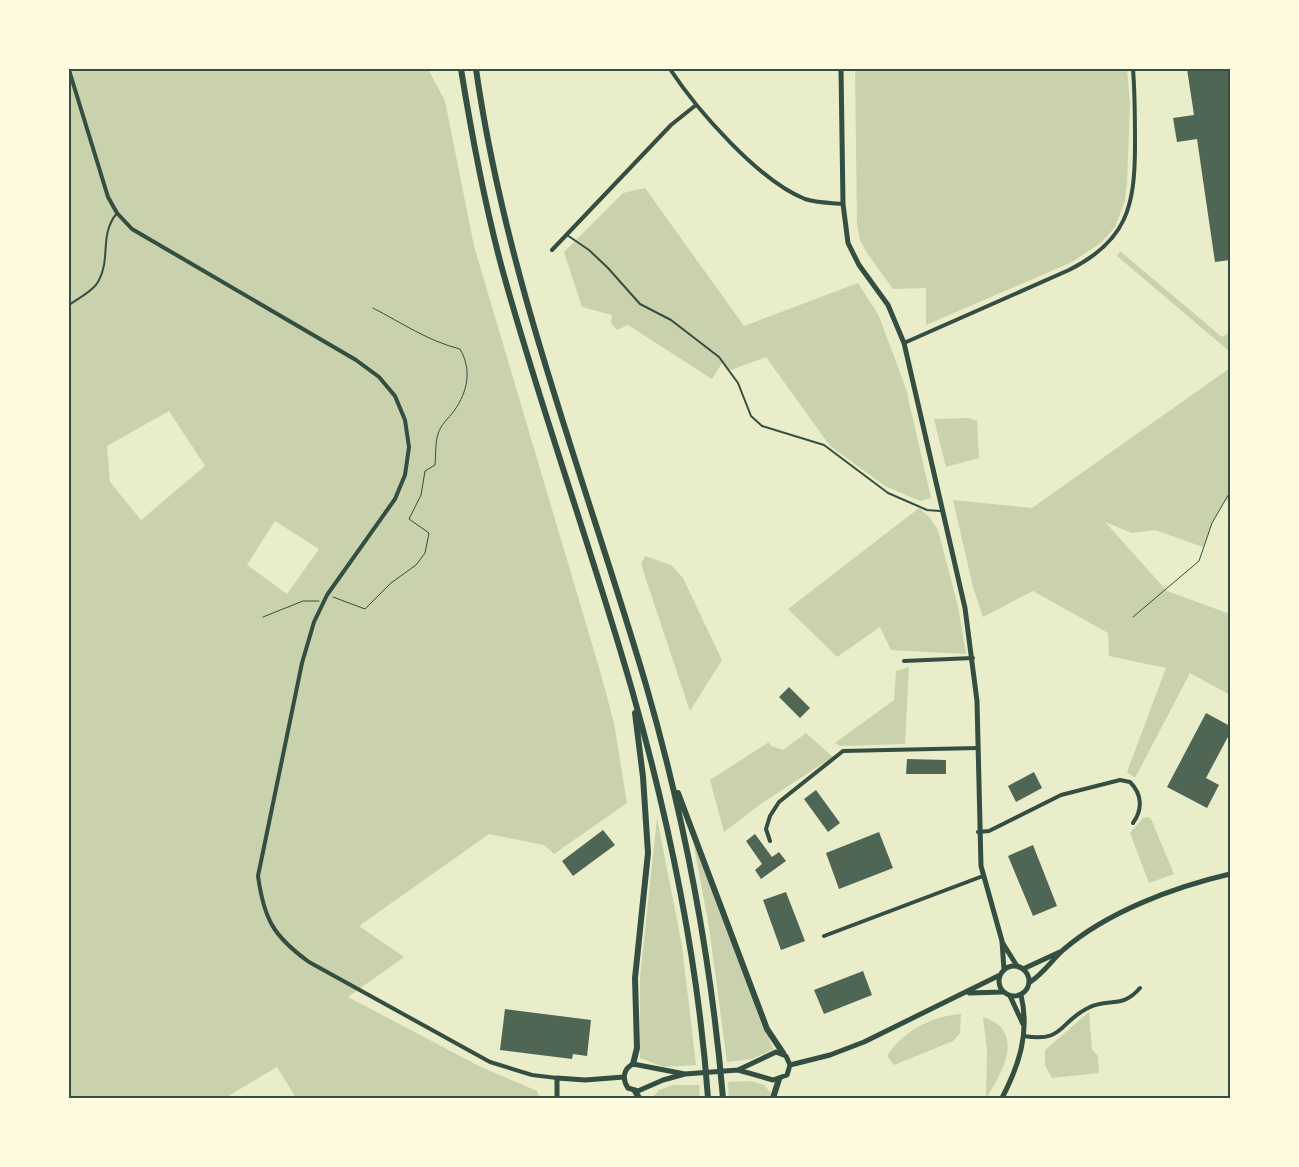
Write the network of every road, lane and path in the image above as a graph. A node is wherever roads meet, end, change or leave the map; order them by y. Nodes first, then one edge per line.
1 (461, 69) edge
2 (476, 69) edge
3 (670, 69) edge
4 (841, 69) edge
5 (1133, 69) edge
6 (69, 70) edge
7 (696, 104) junction
8 (843, 204) junction
9 (117, 213) junction
10 (567, 235) junction
11 (552, 250) dead end
12 (69, 305) edge
13 (373, 308) dead end
14 (904, 343) junction
15 (1230, 492) edge
16 (943, 511) junction
17 (327, 595) junction
18 (262, 617) dead end
19 (1133, 618) dead end
20 (973, 658) junction
21 (904, 661) dead end
22 (631, 687) junction
23 (978, 748) junction
24 (668, 766) junction
25 (1133, 823) dead end
26 (978, 832) junction
27 (770, 842) dead end
28 (1230, 874) edge
29 (983, 876) junction
30 (824, 936) dead end
31 (1002, 941) junction
32 (1062, 951) junction
33 (1020, 968) junction
34 (1004, 970) junction
35 (1000, 975) junction
36 (1030, 982) junction
37 (1140, 988) dead end
38 (1003, 992) junction
39 (966, 993) junction
40 (1022, 995) junction
41 (1010, 996) junction
42 (1024, 1025) junction
43 (1024, 1036) junction
44 (782, 1053) junction
45 (633, 1064) junction
46 (790, 1065) junction
47 (738, 1070) junction
48 (685, 1074) junction
49 (624, 1077) junction
50 (557, 1078) junction
51 (779, 1079) junction
52 (635, 1091) junction
53 (558, 1098) edge
54 (639, 1098) edge
55 (708, 1098) edge
56 (723, 1098) edge
57 (773, 1098) edge
58 (1002, 1098) edge

1 - 22 highway
2 - 24 highway
3 - 7 street
4 - 8 street
5 - 14 street
6 - 9 street
7 - 8 street
7 - 10 street
8 - 14 street
9 - 12 lane
9 - 17 street
10 - 11 street
10 - 16 lane
13 - 17 path
14 - 16 street
15 - 19 path
16 - 20 street
17 - 18 path
17 - 50 street
20 - 21 street
20 - 23 street
22 - 45 highway
22 - 55 highway
23 - 26 street
23 - 27 street
24 - 44 highway
24 - 56 highway
25 - 26 street
26 - 29 street
28 - 32 street
29 - 30 street
29 - 31 street
31 - 33 street
31 - 34 street
32 - 33 street
32 - 36 street
33 - 34 street
33 - 36 street
34 - 35 street
35 - 38 street
35 - 39 street
36 - 40 street
37 - 43 street
38 - 39 street
38 - 41 street
39 - 46 street
40 - 41 street
40 - 42 street
41 - 42 street
42 - 43 street
43 - 58 street
44 - 46 street
44 - 47 street
45 - 48 street
45 - 49 street
46 - 51 street
47 - 48 street
47 - 51 street
48 - 52 street
49 - 50 street
49 - 52 street
50 - 53 street
51 - 57 highway
52 - 54 highway

